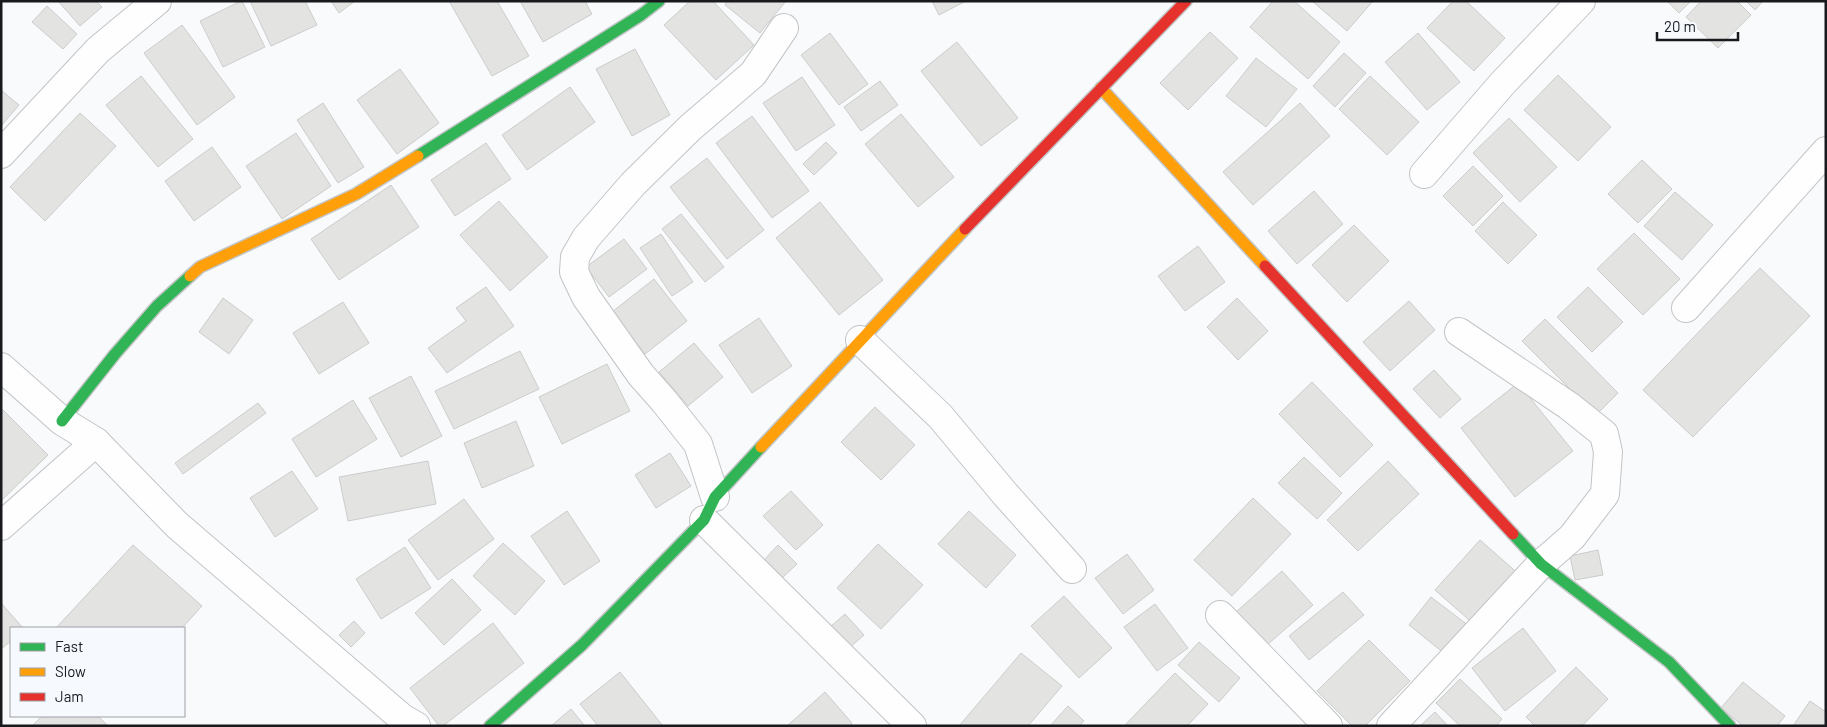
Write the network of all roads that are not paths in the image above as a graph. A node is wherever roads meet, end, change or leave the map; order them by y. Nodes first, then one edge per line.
1 (157, 1) edge
2 (658, 1) edge
3 (1186, 1) edge
4 (1581, 1) edge
5 (784, 28) dead end
6 (1101, 88) junction
7 (1826, 151) edge
8 (1, 154) edge
9 (1424, 174) dead end
10 (1686, 308) dead end
11 (1459, 332) dead end
12 (860, 340) junction
13 (1, 367) edge
14 (62, 421) junction
15 (96, 442) junction
16 (709, 509) junction
17 (1, 526) edge
18 (1542, 564) junction
19 (1072, 569) dead end
20 (1220, 615) dead end
21 (404, 723) edge
22 (490, 726) edge
23 (912, 726) edge
24 (1328, 726) edge
25 (1391, 726) edge
26 (1730, 726) edge

1 - 8 street
2 - 14 street
3 - 6 street
4 - 9 street
5 - 16 street
6 - 12 street
6 - 18 street
7 - 10 street
11 - 18 street
12 - 16 street
12 - 19 street
13 - 14 street
14 - 15 street
15 - 17 street
15 - 21 street
16 - 22 street
16 - 23 street
18 - 25 street
18 - 26 street
20 - 24 street

